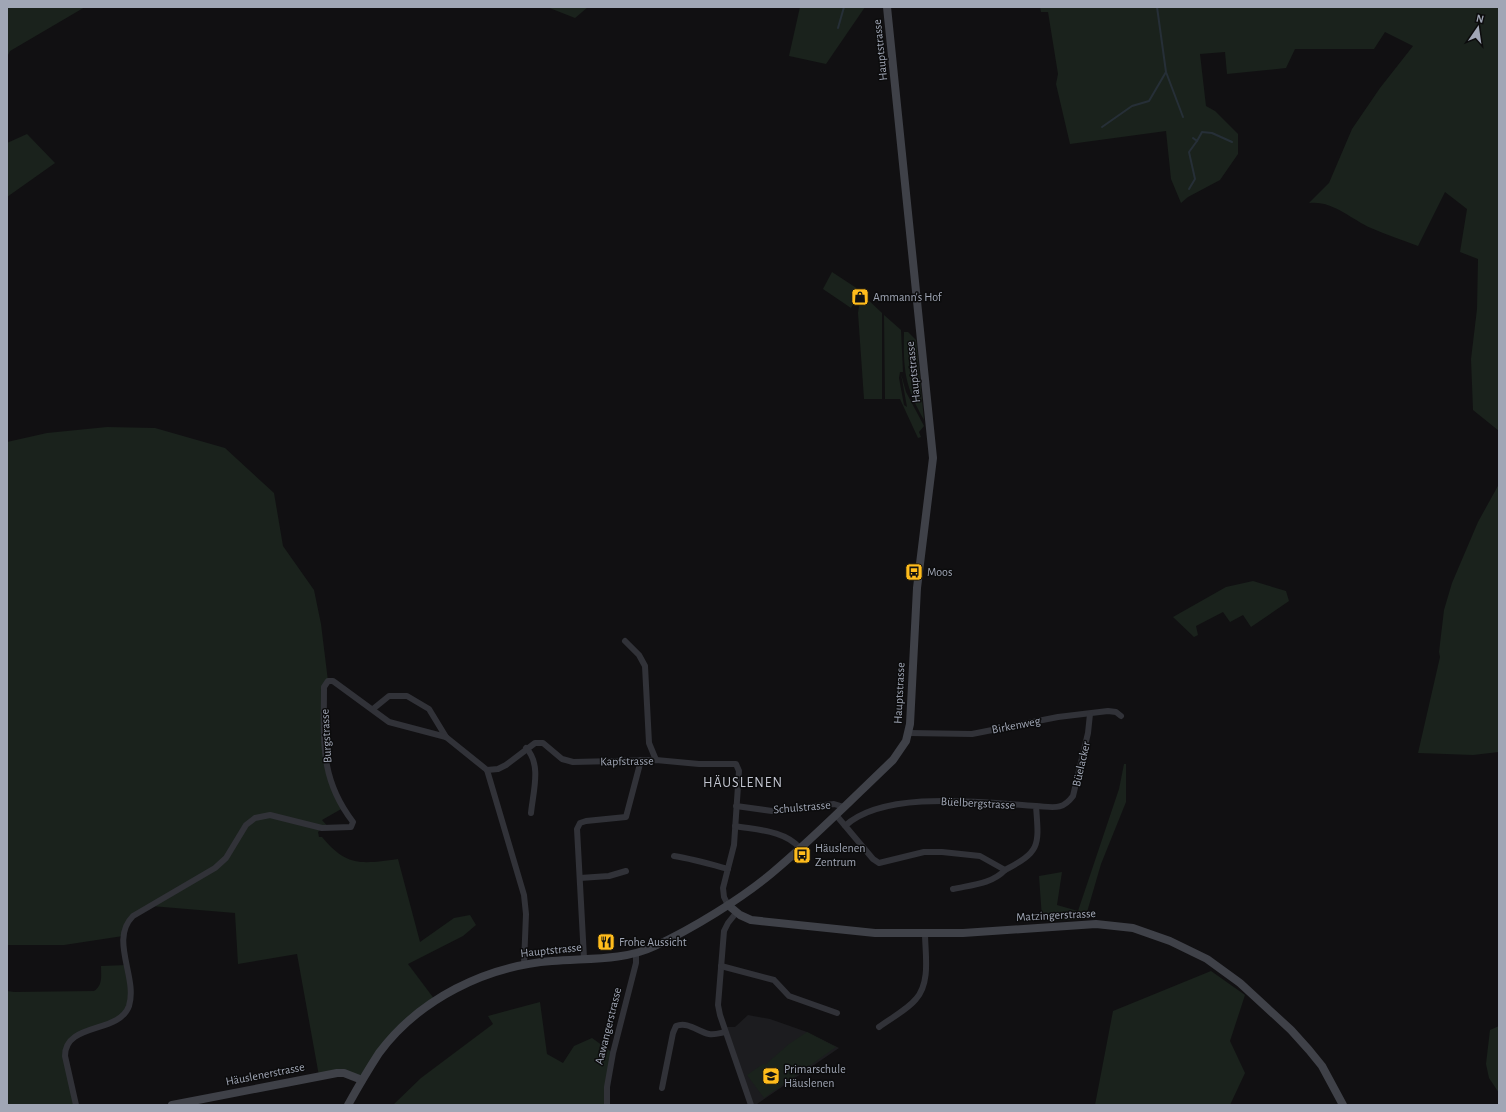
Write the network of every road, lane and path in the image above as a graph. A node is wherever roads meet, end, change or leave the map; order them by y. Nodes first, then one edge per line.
1 (887, 7) edge
2 (625, 641) dead end
3 (373, 709) junction
4 (1090, 714) junction
5 (1121, 716) dead end
6 (909, 733) junction
7 (446, 737) junction
8 (526, 748) junction
9 (641, 760) junction
10 (656, 760) junction
11 (487, 770) junction
12 (736, 806) junction
13 (1036, 806) junction
14 (844, 807) junction
15 (531, 813) dead end
16 (836, 814) junction
17 (735, 826) junction
18 (845, 826) junction
19 (800, 848) junction
20 (674, 856) dead end
21 (728, 869) junction
22 (1005, 870) junction
23 (626, 871) dead end
24 (580, 878) junction
25 (953, 889) dead end
26 (728, 904) junction
27 (736, 913) junction
28 (925, 933) junction
29 (636, 954) junction
30 (584, 958) junction
31 (524, 964) junction
32 (721, 966) junction
33 (836, 1013) dead end
34 (879, 1026) dead end
35 (725, 1032) junction
36 (362, 1080) junction
37 (662, 1088) dead end
38 (76, 1105) edge
39 (172, 1105) edge
40 (348, 1105) edge
41 (607, 1105) edge
42 (750, 1105) edge
43 (1342, 1105) edge

1 - 6 street, Hauptstrasse
2 - 10 street
3 - 7 street, Burgstrasse
3 - 7 street
3 - 38 street, Burgstrasse
4 - 5 street, Birkenweg
4 - 6 street, Birkenweg
4 - 13 street, Büelacker
6 - 14 street, Hauptstrasse
7 - 11 street, Burgstrasse
8 - 9 street, Kapfstrasse
8 - 11 street, Kapfstrasse
8 - 15 street
9 - 10 street, Kapfstrasse
9 - 24 street
10 - 12 street, Kapfstrasse
11 - 31 street
12 - 14 street, Schulstrasse
12 - 17 street
13 - 18 street, Büelbergstrasse
13 - 22 street
14 - 16 street, Hauptstrasse
16 - 18 street
16 - 19 street, Hauptstrasse
17 - 19 street
17 - 21 street
18 - 22 street
19 - 26 street, Hauptstrasse
20 - 21 street
21 - 26 street
22 - 25 street
23 - 24 street
24 - 30 street
26 - 27 street, Matzingerstrasse
26 - 29 street, Hauptstrasse
27 - 28 street, Matzingerstrasse
27 - 32 street
28 - 34 street
28 - 43 street, Matzingerstrasse
29 - 30 street, Hauptstrasse
29 - 41 street, Aawangerstrasse
30 - 31 street, Hauptstrasse
31 - 36 street, Hauptstrasse
32 - 33 street
32 - 35 street
35 - 37 street
35 - 42 street
36 - 39 street, Häuslenerstrasse
36 - 40 street

